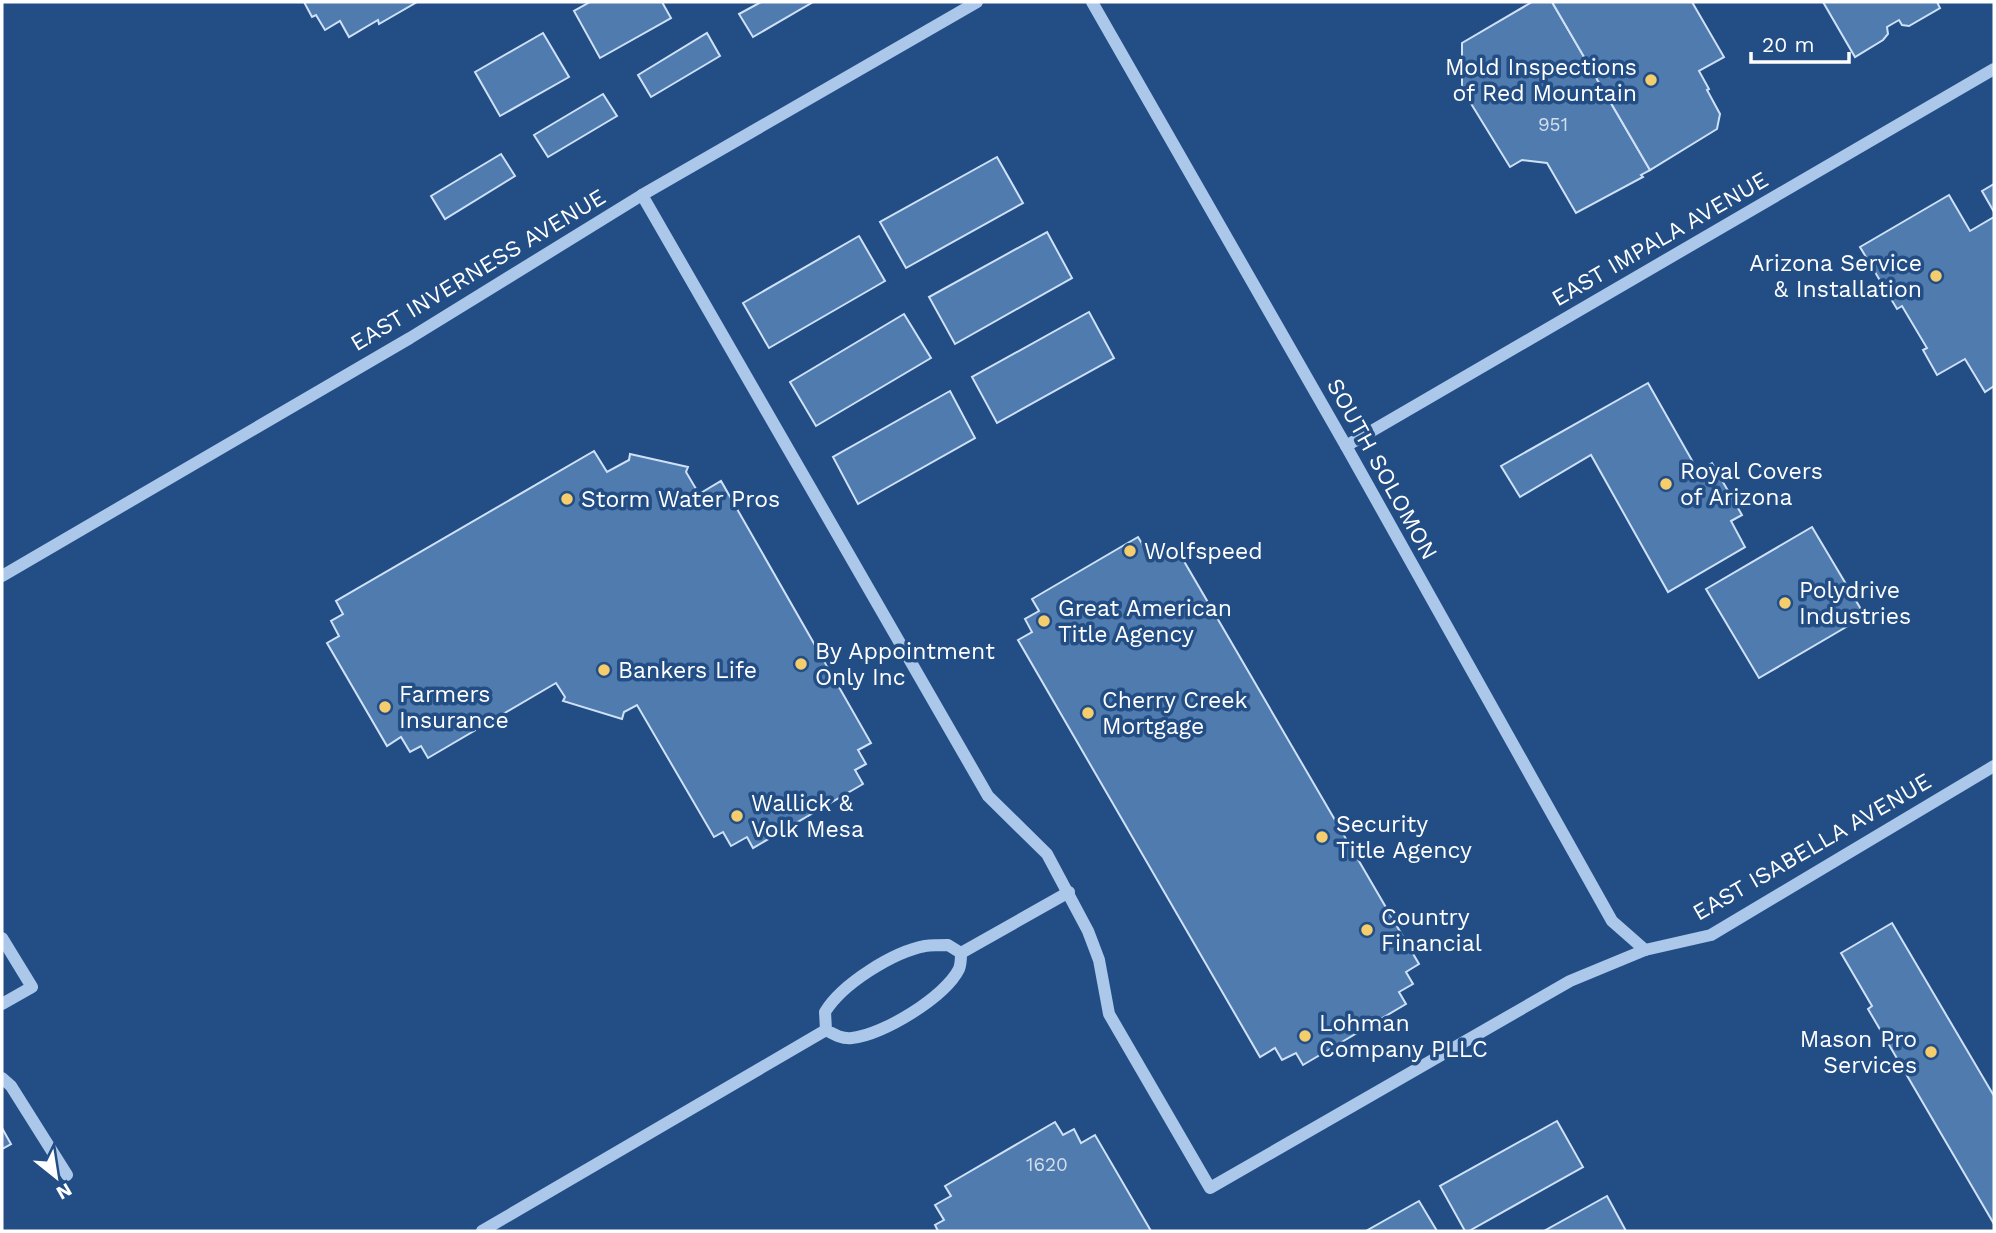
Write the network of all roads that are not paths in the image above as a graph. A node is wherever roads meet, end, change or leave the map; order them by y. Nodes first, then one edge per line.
1 (977, 2) edge
2 (1092, 2) edge
3 (1994, 69) edge
4 (642, 195) junction
5 (1346, 446) junction
6 (2, 576) edge
7 (1994, 766) edge
8 (1069, 892) junction
9 (2, 938) edge
10 (1644, 950) junction
11 (961, 953) junction
12 (2, 1004) edge
13 (826, 1030) junction
14 (2, 1078) edge
15 (68, 1175) dead end
16 (482, 1231) edge

1 - 4 street, EAST INVERNESS AVENUE
2 - 5 street, SOUTH SOLOMON
3 - 5 street, EAST IMPALA AVENUE
4 - 6 street, EAST INVERNESS AVENUE
4 - 8 street
5 - 10 street, SOUTH SOLOMON
7 - 10 street, EAST ISABELLA AVENUE
8 - 10 street, EAST ISABELLA AVENUE
8 - 11 street
9 - 12 street
11 - 13 street
11 - 13 street
13 - 16 street
14 - 15 street

